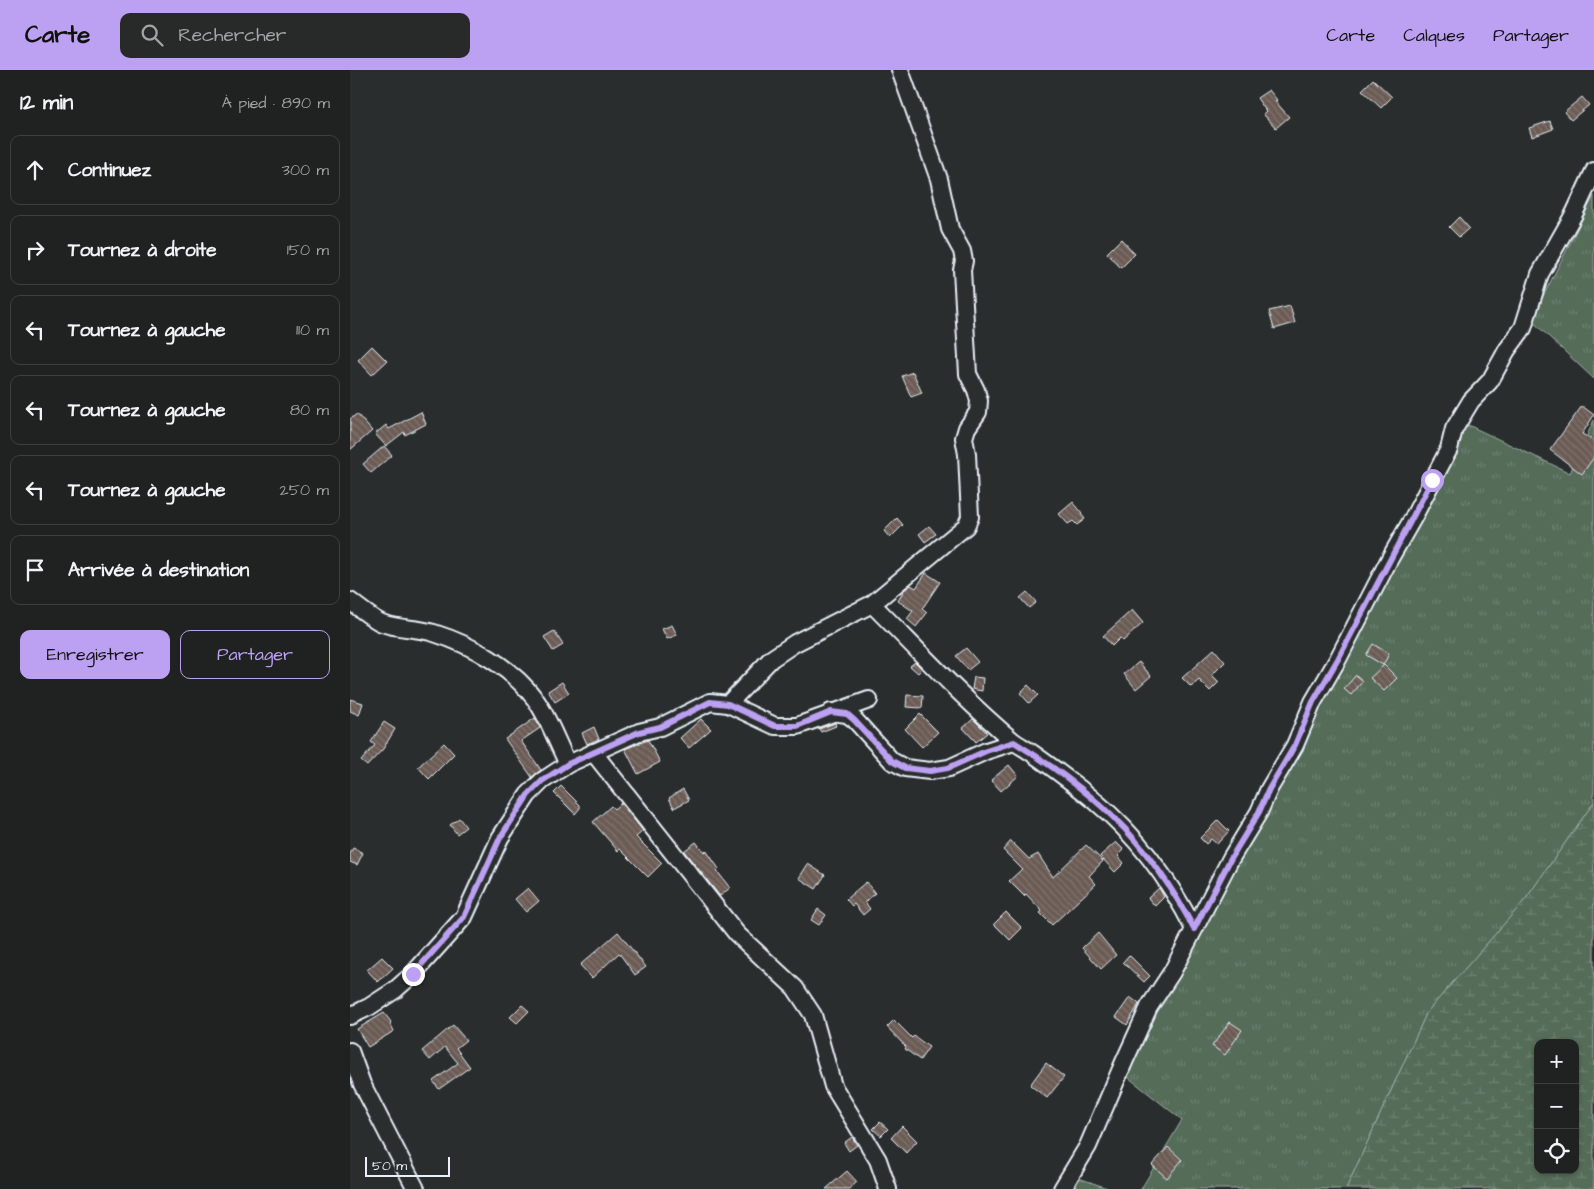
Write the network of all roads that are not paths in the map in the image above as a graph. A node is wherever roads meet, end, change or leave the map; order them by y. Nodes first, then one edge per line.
1 (900, 70) edge
2 (1594, 171) edge
3 (350, 602) edge
4 (872, 604) junction
5 (869, 700) dead end
6 (728, 704) junction
7 (831, 712) junction
8 (1014, 742) junction
9 (592, 752) junction
10 (568, 764) junction
11 (1194, 929) junction
12 (350, 1016) edge
13 (350, 1051) edge
14 (416, 1189) edge
15 (888, 1189) edge
16 (1062, 1189) edge

1 - 4 street
2 - 11 street
3 - 10 street
4 - 6 street
4 - 8 street
5 - 7 street
6 - 7 street
6 - 9 street
7 - 8 street
8 - 11 street
9 - 10 street
9 - 15 street
10 - 12 street
11 - 16 street
13 - 14 street

